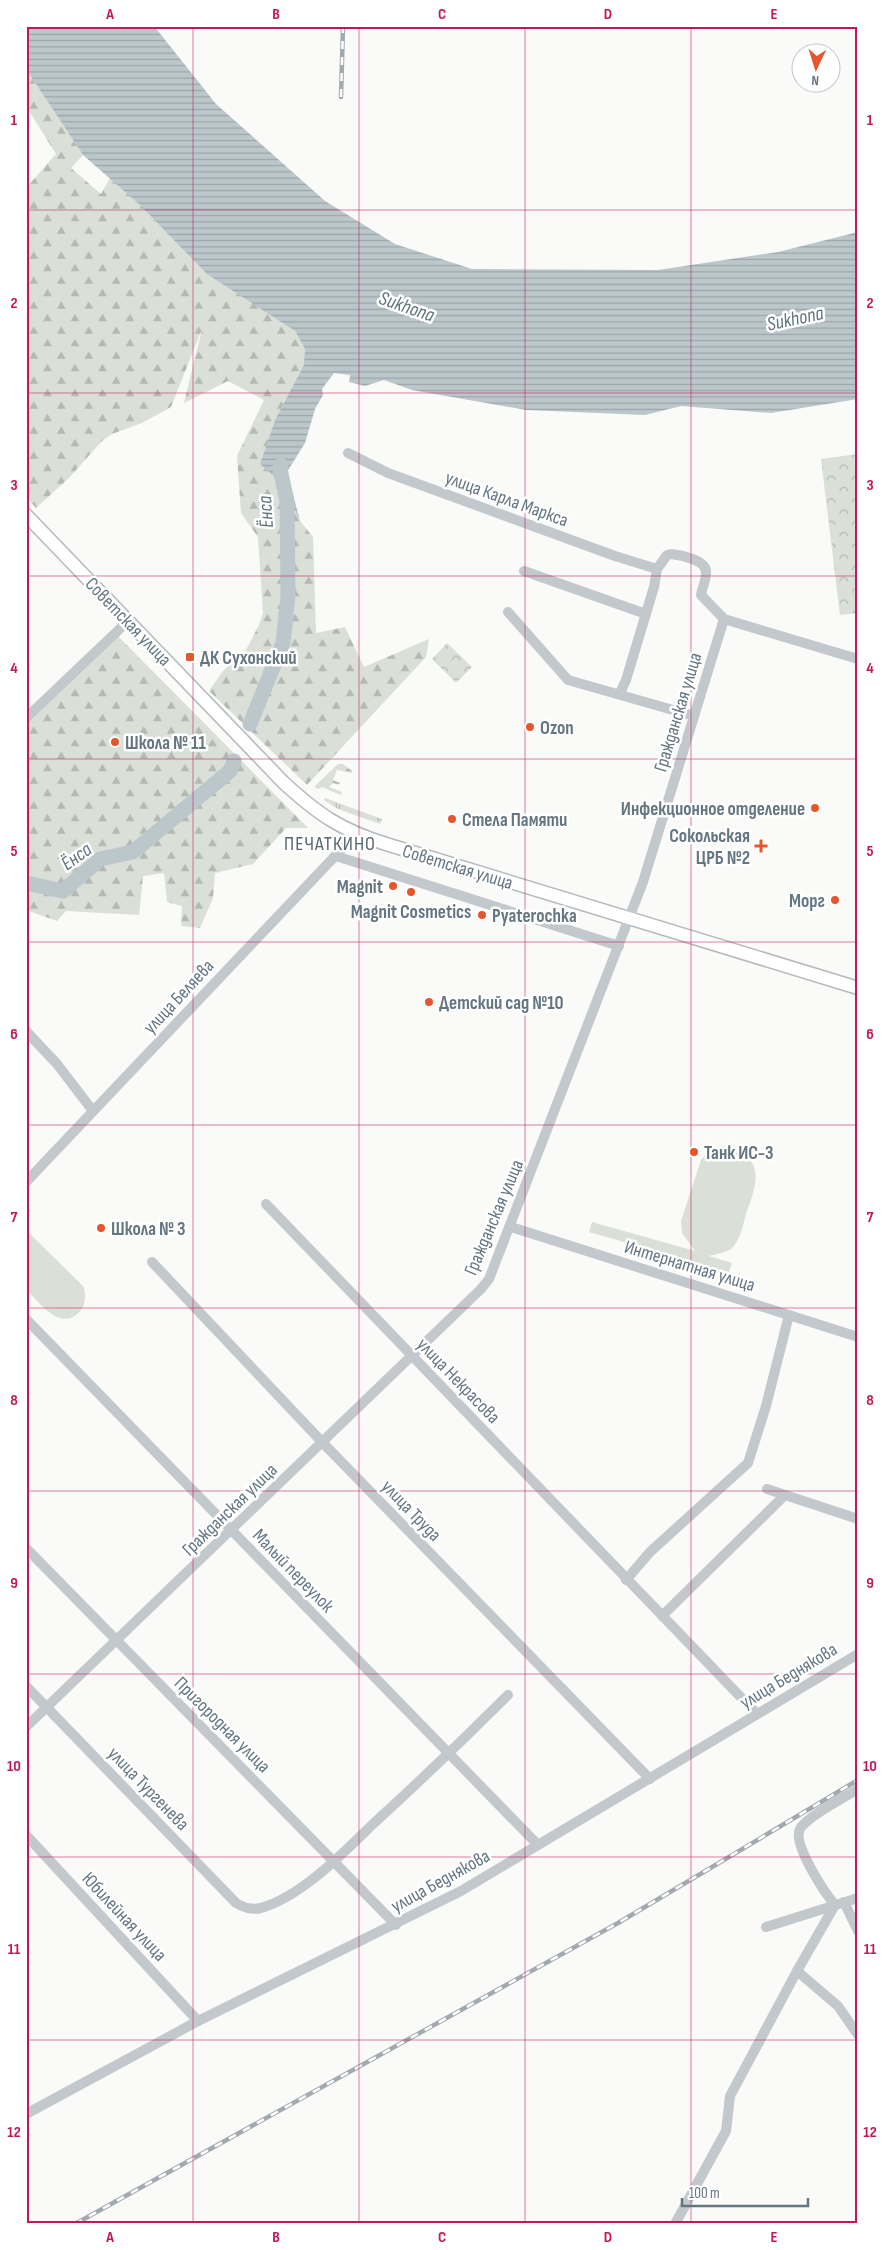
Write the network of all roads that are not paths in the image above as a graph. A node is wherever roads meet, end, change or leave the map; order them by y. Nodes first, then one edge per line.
1 (348, 452) dead end
2 (26, 514) edge
3 (657, 569) junction
4 (524, 571) dead end
5 (508, 612) dead end
6 (646, 614) junction
7 (724, 619) junction
8 (128, 621) junction
9 (858, 659) edge
10 (620, 693) junction
11 (694, 716) junction
12 (26, 718) edge
13 (356, 834) junction
14 (336, 856) junction
15 (629, 918) junction
16 (619, 946) junction
17 (858, 988) edge
18 (26, 1031) edge
19 (93, 1111) junction
20 (26, 1182) edge
21 (266, 1204) dead end
22 (511, 1228) junction
23 (152, 1262) dead end
24 (789, 1315) junction
25 (26, 1319) edge
26 (858, 1337) edge
27 (413, 1356) junction
28 (323, 1443) junction
29 (767, 1489) dead end
30 (785, 1495) junction
31 (858, 1519) edge
32 (231, 1531) junction
33 (26, 1548) edge
34 (626, 1580) junction
35 (662, 1616) junction
36 (117, 1641) junction
37 (858, 1654) edge
38 (26, 1686) edge
39 (508, 1695) dead end
40 (47, 1707) junction
41 (757, 1714) junction
42 (26, 1727) edge
43 (448, 1755) junction
44 (650, 1779) junction
45 (858, 1789) edge
46 (26, 1834) edge
47 (538, 1845) junction
48 (334, 1861) junction
49 (858, 1898) edge
50 (840, 1904) junction
51 (396, 1925) junction
52 (766, 1927) dead end
53 (858, 1931) edge
54 (797, 1971) junction
55 (198, 2021) junction
56 (858, 2035) edge
57 (26, 2114) edge
58 (675, 2224) edge

1 - 3 street, улица Карла Маркса
2 - 8 main road, Советская улица
3 - 6 street
3 - 7 street
4 - 6 street
5 - 10 street
6 - 10 street
7 - 9 street
7 - 11 street, Гражданская улица
8 - 12 street
8 - 13 main road, Советская улица
10 - 11 street
11 - 15 street, Гражданская улица
13 - 14 street, улица Беляева
13 - 15 main road, Советская улица
14 - 16 street, Советская улица
14 - 19 street, улица Беляева
15 - 16 street, Гражданская улица
15 - 17 main road, Советская улица
16 - 22 street, Гражданская улица
18 - 19 street
19 - 20 street, улица Беляева
21 - 27 street, улица Некрасова
22 - 24 street, Интернатная улица
22 - 27 street, Гражданская улица
23 - 28 street, улица Труда
24 - 26 street, Интернатная улица
24 - 34 street
25 - 32 street, Малый переулок
27 - 28 street, Гражданская улица
27 - 34 street, улица Некрасова
28 - 32 street, Гражданская улица
28 - 44 street, улица Труда
29 - 30 street
30 - 31 street
30 - 35 street
32 - 36 street, Гражданская улица
32 - 43 street, Малый переулок
33 - 36 street, Пригородная улица
34 - 35 street, улица Некрасова
35 - 41 street, улица Некрасова
36 - 40 street, Гражданская улица
36 - 48 street, Пригородная улица
37 - 41 street, улица Беднякова
38 - 40 street, улица Тургенева
39 - 43 street
40 - 42 street, Гражданская улица
40 - 48 street, улица Тургенева
41 - 44 street, улица Беднякова
43 - 47 street, Малый переулок
43 - 48 street
44 - 47 street, улица Беднякова
45 - 50 street
46 - 55 street, Юбилейная улица
47 - 51 street, улица Беднякова
48 - 51 street, Пригородная улица
49 - 50 street
50 - 52 street
50 - 53 street
50 - 54 street
51 - 55 street, улица Беднякова
54 - 56 street
54 - 58 street
55 - 57 street, улица Беднякова

